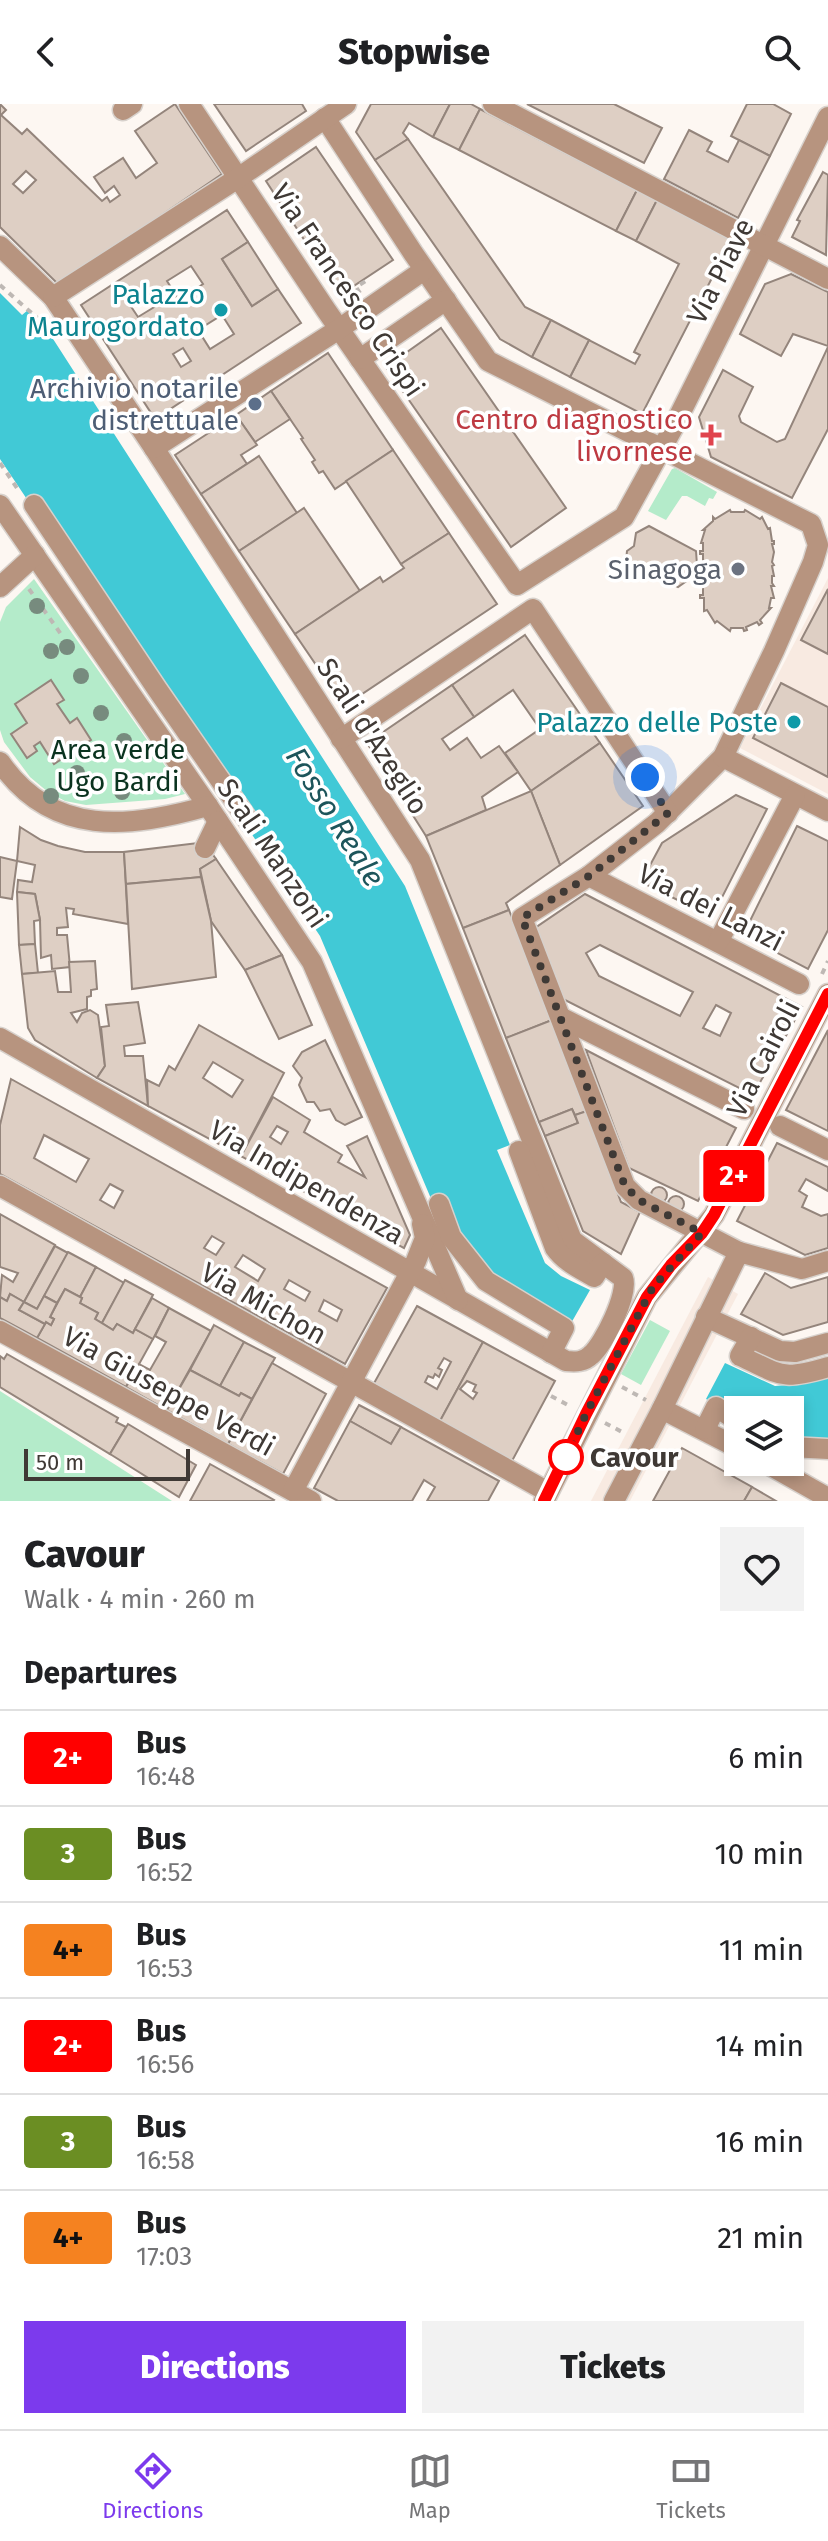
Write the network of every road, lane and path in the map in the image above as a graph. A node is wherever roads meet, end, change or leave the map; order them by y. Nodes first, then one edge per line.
1 (189, 104) edge
2 (346, 104) edge
3 (493, 104) edge
4 (828, 117) edge
5 (325, 118) junction
6 (238, 178) junction
7 (765, 245) junction
8 (0, 246) edge
9 (424, 270) junction
10 (368, 279) dead end
11 (828, 279) edge
12 (0, 285) edge
13 (358, 287) dead end
14 (53, 297) junction
15 (446, 300) junction
16 (347, 324) junction
17 (53, 332) dead end
18 (360, 359) junction
19 (154, 448) junction
20 (661, 448) junction
21 (0, 505) edge
22 (34, 505) dead end
23 (35, 555) junction
24 (820, 566) edge
25 (517, 585) joint
26 (0, 587) edge
27 (774, 651) junction
28 (793, 663) dead end
29 (141, 665) junction
30 (120, 679) junction
31 (341, 739) junction
32 (723, 757) junction
33 (0, 762) edge
34 (795, 795) junction
35 (828, 811) edge
36 (213, 813) junction
37 (662, 818) junction
38 (250, 823) dead end
39 (205, 848) dead end
40 (589, 876) junction
41 (718, 942) junction
42 (799, 984) dead end
43 (828, 994) edge
44 (562, 1018) junction
45 (3, 1040) edge
46 (0, 1062) edge
47 (744, 1109) dead end
48 (780, 1126) dead end
49 (828, 1150) edge
50 (519, 1151) dead end
51 (0, 1186) edge
52 (439, 1204) dead end
53 (422, 1220) junction
54 (702, 1233) junction
55 (739, 1252) junction
56 (828, 1261) edge
57 (603, 1263) junction
58 (409, 1273) junction
59 (458, 1300) junction
60 (628, 1303) junction
61 (706, 1317) junction
62 (0, 1331) edge
63 (751, 1337) junction
64 (828, 1343) edge
65 (551, 1353) junction
66 (599, 1355) junction
67 (828, 1367) edge
68 (605, 1377) junction
69 (349, 1383) junction
70 (551, 1396) dead end
71 (568, 1405) dead end
72 (662, 1409) junction
73 (724, 1412) edge
74 (599, 1420) dead end
75 (698, 1426) junction
76 (624, 1433) dead end
77 (724, 1440) edge
78 (804, 1448) edge
79 (828, 1449) edge
80 (789, 1476) edge
81 (546, 1497) edge
82 (300, 1498) edge
83 (828, 1498) edge
84 (614, 1501) edge

1 - 6 street, Via Francesco Crispi
2 - 5 street
3 - 7 street
4 - 7 street, Via Piave
5 - 6 street
5 - 9 street
6 - 14 street
6 - 16 street, Via Francesco Crispi
7 - 11 street
7 - 20 street, Via Piave
8 - 14 street, Scali d'Azeglio
9 - 15 street
9 - 16 street
10 - 13 path
12 - 17 path
14 - 19 street, Scali d'Azeglio
15 - 18 street
15 - 20 street
16 - 18 street, Via Francesco Crispi
16 - 19 street
18 - 25 street, Via Francesco Crispi
19 - 31 street, Scali d'Azeglio
20 - 24 street
20 - 25 street, Via Piave
21 - 23 street, Scali Manzoni
22 - 29 street
23 - 26 street
23 - 30 street, Scali Manzoni
24 - 27 street, Via dei Lanzi
27 - 28 street
27 - 32 street, Via dei Lanzi
29 - 30 street
29 - 38 street
30 - 36 street, Scali Manzoni
31 - 37 street
31 - 57 street, Scali d'Azeglio
32 - 34 street
32 - 37 street, Via dei Lanzi
33 - 36 street
34 - 35 street
34 - 41 street
36 - 39 street
36 - 53 street, Scali Manzoni
37 - 40 street, Via dei Lanzi
40 - 41 street, Via dei Lanzi
40 - 44 street
41 - 42 street, Via dei Lanzi
43 - 54 street, Via Cairoli
44 - 47 street
44 - 54 street
45 - 46 street
45 - 58 street, Via Indipendenza
48 - 49 street
50 - 57 street
51 - 69 street, Via Michon
52 - 65 street
53 - 58 street
53 - 59 street, Scali Manzoni
54 - 55 street
54 - 60 street, Via Cairoli
55 - 56 street
55 - 61 street
57 - 60 street, Scali d'Azeglio
58 - 59 street, Via Indipendenza
58 - 69 street
59 - 65 street, Via Indipendenza
60 - 66 street, Via Cairoli
61 - 63 street
61 - 72 street
62 - 82 street, Via Giuseppe Verdi
63 - 64 street
63 - 67 street
65 - 66 street, Via Indipendenza
66 - 68 street, Via Cairoli
68 - 72 path
68 - 81 street, Via Cairoli
69 - 81 street, Via Michon
69 - 82 street
70 - 71 path
72 - 75 street
72 - 84 street
73 - 75 street
74 - 76 path
75 - 77 street
78 - 79 street
80 - 83 street

